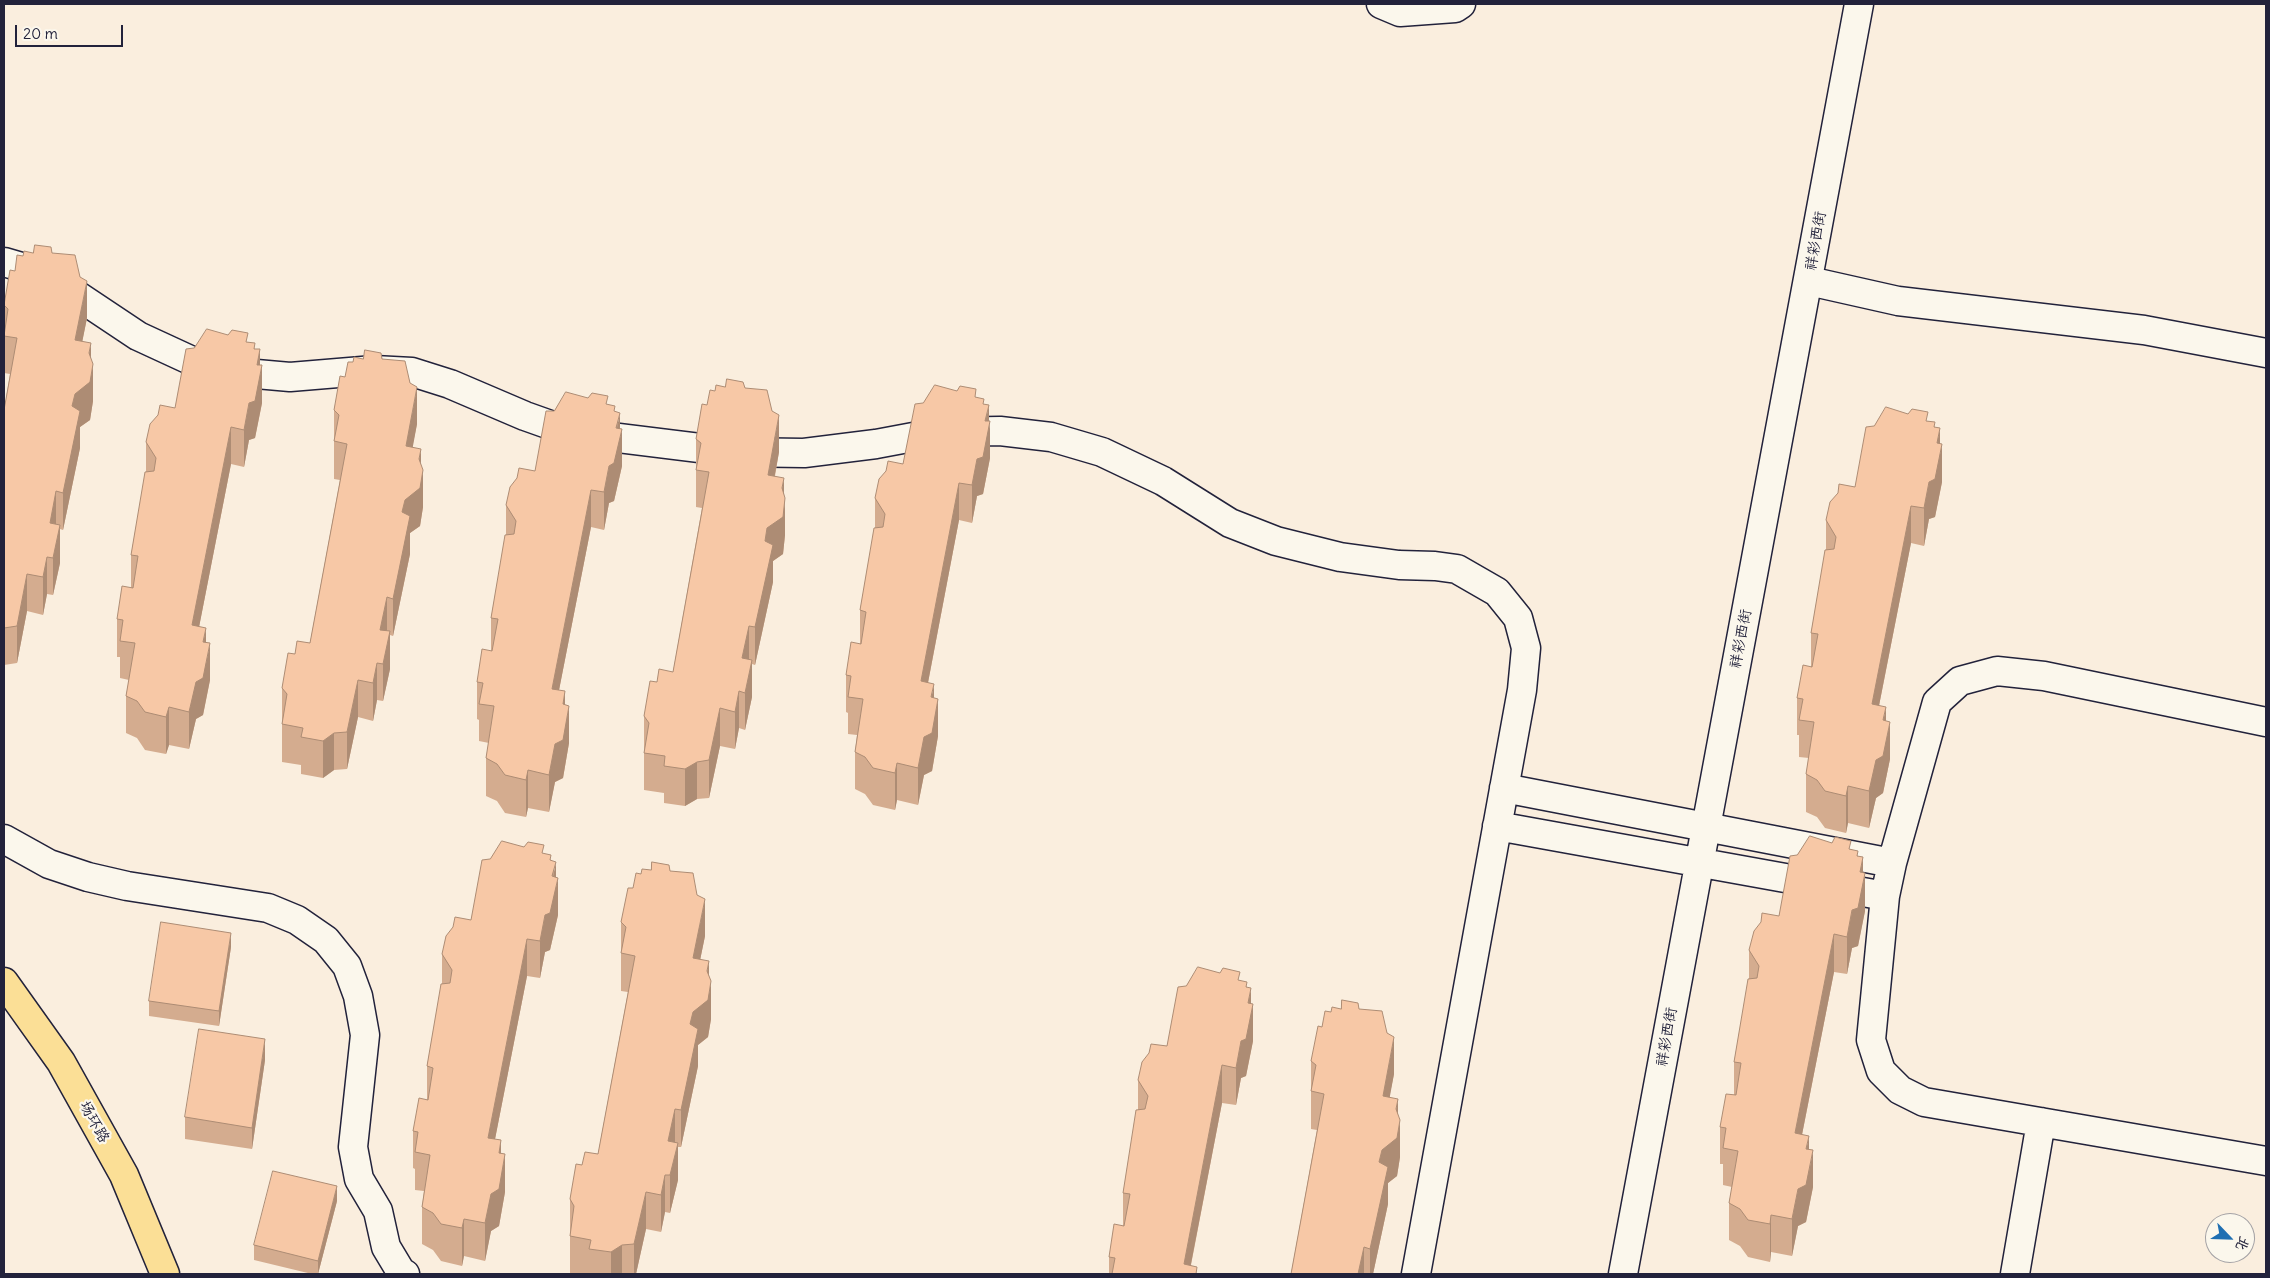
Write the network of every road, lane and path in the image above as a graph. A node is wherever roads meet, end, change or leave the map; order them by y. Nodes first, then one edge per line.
1 (1381, 4) edge
2 (1462, 4) edge
3 (1859, 4) edge
4 (4, 262) edge
5 (1809, 281) junction
6 (2266, 353) edge
7 (2266, 722) edge
8 (1504, 788) junction
9 (1497, 826) junction
10 (1705, 826) junction
11 (4, 839) edge
12 (1699, 862) junction
13 (1892, 863) junction
14 (1885, 896) junction
15 (4, 982) edge
16 (2042, 1122) junction
17 (2266, 1161) edge
18 (165, 1274) edge
19 (405, 1274) edge
20 (1416, 1274) edge
21 (1623, 1274) edge
22 (2015, 1274) edge

1 - 2 street
3 - 5 street, 祥彩西街
4 - 8 street
5 - 6 street
5 - 10 street, 祥彩西街
7 - 13 street
8 - 9 street
8 - 10 street
9 - 12 street
9 - 20 street
10 - 12 street, 祥彩西街
10 - 13 street
11 - 19 street
12 - 14 street
12 - 21 street, 祥彩西街
13 - 14 street
14 - 16 street
15 - 18 main road, 场环路
16 - 17 street
16 - 22 street

